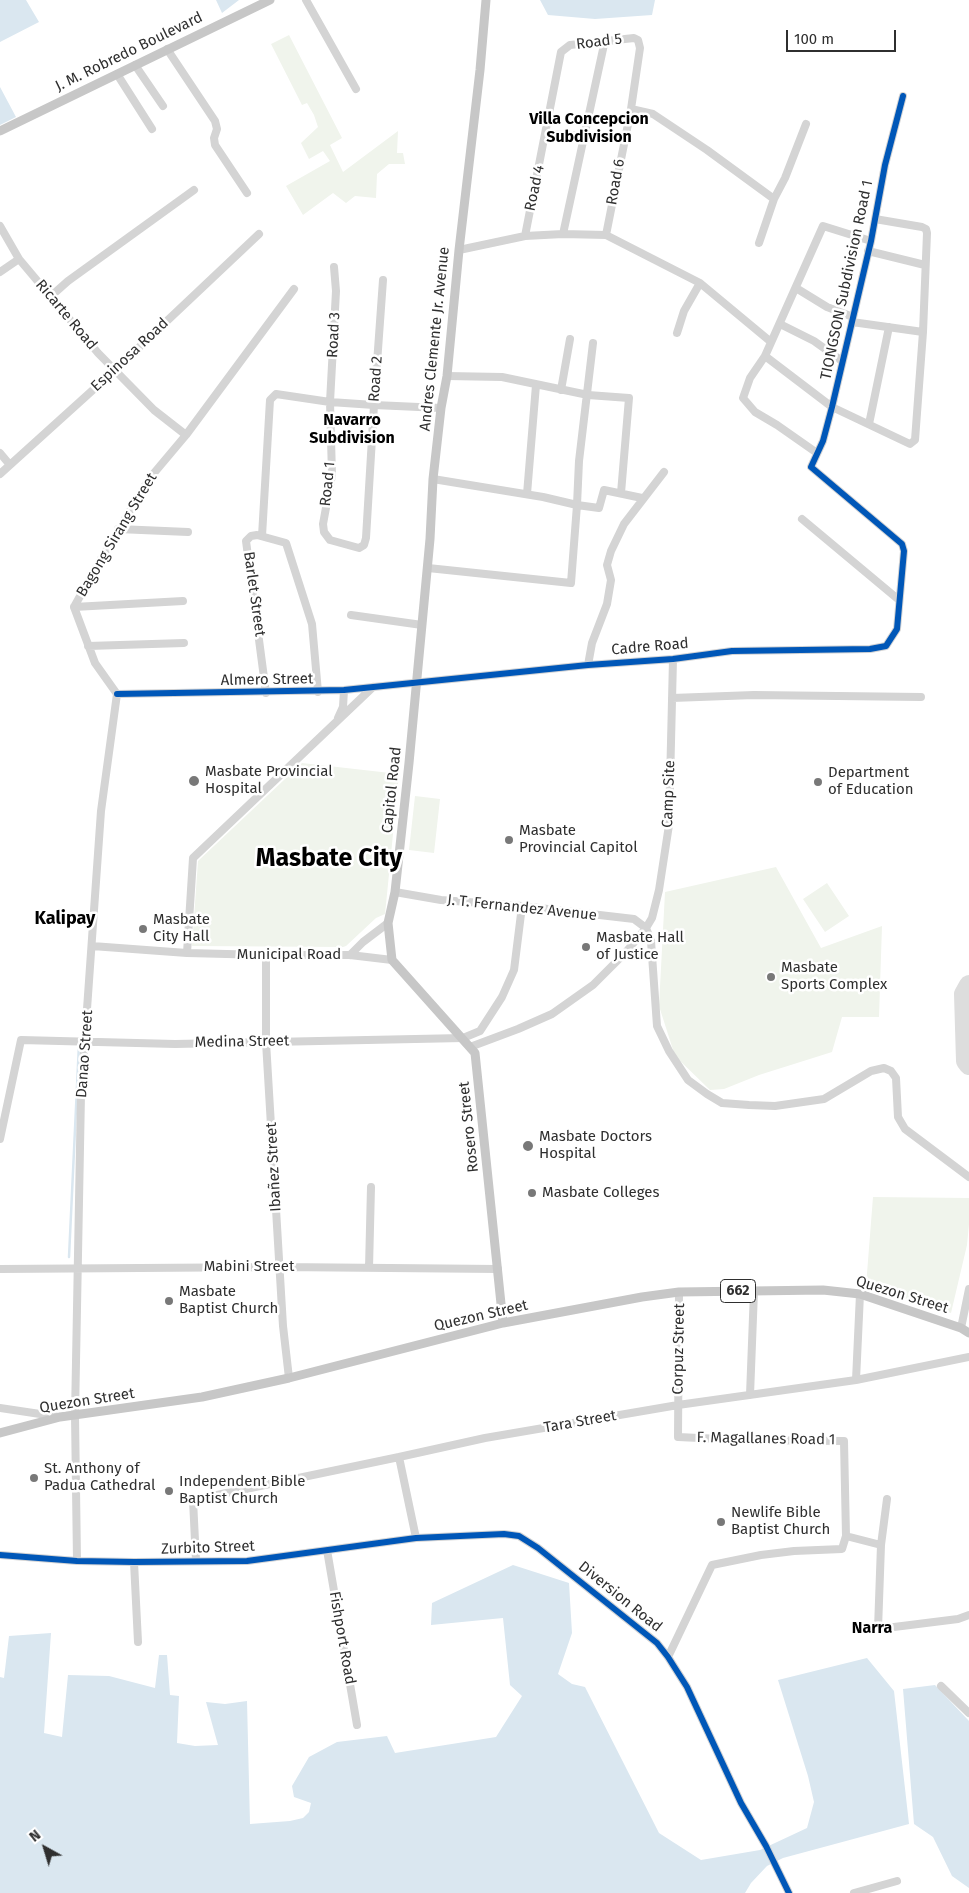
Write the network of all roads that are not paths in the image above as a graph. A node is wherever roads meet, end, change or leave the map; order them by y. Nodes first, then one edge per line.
1 (270, 0) edge
2 (306, 0) edge
3 (486, 0) edge
4 (605, 40) junction
5 (638, 40) joint
6 (167, 49) junction
7 (561, 52) joint
8 (135, 66) junction
9 (117, 74) junction
10 (356, 89) dead end
11 (903, 96) dead end
12 (163, 106) dead end
13 (631, 109) junction
14 (806, 124) dead end
15 (152, 129) dead end
16 (0, 130) edge
17 (546, 134) junction
18 (584, 135) junction
19 (624, 138) junction
20 (194, 190) dead end
21 (247, 193) dead end
22 (774, 200) junction
23 (875, 219) junction
24 (0, 226) edge
25 (259, 234) dead end
26 (563, 234) junction
27 (606, 235) junction
28 (525, 236) junction
29 (871, 241) junction
30 (759, 243) dead end
31 (459, 250) junction
32 (868, 251) junction
33 (20, 260) junction
34 (925, 265) junction
35 (334, 267) dead end
36 (0, 272) edge
37 (383, 280) dead end
38 (700, 283) junction
39 (796, 288) junction
40 (294, 289) dead end
41 (50, 297) junction
42 (852, 320) junction
43 (780, 324) junction
44 (889, 328) junction
45 (923, 332) junction
46 (677, 333) dead end
47 (570, 339) dead end
48 (771, 342) junction
49 (593, 343) dead end
50 (764, 356) junction
51 (842, 361) junction
52 (115, 370) junction
53 (447, 376) junction
54 (536, 385) junction
55 (561, 390) junction
56 (588, 395) junction
57 (330, 402) junction
58 (374, 405) junction
59 (832, 407) junction
60 (441, 408) junction
61 (869, 424) junction
62 (186, 435) junction
63 (0, 453) edge
64 (817, 453) junction
65 (10, 465) junction
66 (664, 472) dead end
67 (0, 474) edge
68 (433, 479) junction
69 (621, 493) junction
70 (527, 494) junction
71 (642, 498) junction
72 (577, 505) junction
73 (802, 519) dead end
74 (118, 529) junction
75 (188, 532) dead end
76 (262, 536) junction
77 (366, 538) joint
78 (428, 568) junction
79 (899, 600) junction
80 (183, 601) dead end
81 (74, 607) junction
82 (351, 615) dead end
83 (422, 625) junction
84 (184, 643) dead end
85 (88, 646) junction
86 (673, 659) junction
87 (588, 665) junction
88 (416, 682) junction
89 (373, 687) junction
90 (344, 690) junction
91 (318, 692) junction
92 (266, 693) junction
93 (117, 694) junction
94 (921, 697) dead end
95 (672, 698) junction
96 (336, 722) junction
97 (395, 892) junction
98 (522, 906) junction
99 (388, 923) junction
100 (646, 928) junction
101 (92, 946) junction
102 (187, 953) junction
103 (350, 955) junction
104 (266, 956) junction
105 (392, 960) junction
106 (480, 1031) junction
107 (463, 1038) junction
108 (86, 1041) junction
109 (266, 1042) junction
110 (484, 1042) junction
111 (470, 1047) junction
112 (0, 1139) edge
113 (969, 1177) edge
114 (371, 1187) dead end
115 (280, 1267) junction
116 (77, 1268) junction
117 (369, 1268) junction
118 (498, 1269) junction
119 (0, 1270) edge
120 (969, 1289) edge
121 (754, 1291) junction
122 (679, 1292) junction
123 (860, 1294) junction
124 (503, 1323) junction
125 (965, 1330) edge
126 (969, 1357) edge
127 (289, 1378) junction
128 (856, 1380) junction
129 (750, 1395) junction
130 (678, 1405) junction
131 (0, 1408) edge
132 (76, 1415) junction
133 (60, 1417) junction
134 (0, 1432) edge
135 (399, 1457) junction
136 (887, 1499) dead end
137 (846, 1536) junction
138 (416, 1538) junction
139 (881, 1544) junction
140 (327, 1550) junction
141 (0, 1555) edge
142 (77, 1561) junction
143 (196, 1561) junction
144 (134, 1562) junction
145 (969, 1615) edge
146 (138, 1642) dead end
147 (668, 1657) junction
148 (941, 1686) dead end
149 (969, 1713) edge
150 (357, 1725) dead end
151 (897, 1881) dead end
152 (789, 1893) edge
153 (854, 1893) edge

1 - 6 main road, J. M. Robredo Boulevard
2 - 10 street
3 - 31 main road, Andres Clemente Jr. Avenue
4 - 5 street, Road 5
4 - 7 street, Road 5
4 - 18 street
5 - 13 street, Road 6
6 - 8 main road, J. M. Robredo Boulevard
6 - 21 street
7 - 17 street, Road 4
8 - 9 main road, J. M. Robredo Boulevard
8 - 12 street
9 - 15 street
9 - 16 main road, J. M. Robredo Boulevard
11 - 23 street, TIONGSON Subdivision Road 1
13 - 19 street, Road 6
13 - 22 street
14 - 22 street
17 - 18 street
17 - 28 street, Road 4
18 - 19 street
18 - 26 street
19 - 27 street, Road 6
20 - 41 street
22 - 30 street
23 - 29 street, TIONGSON Subdivision Road 1
23 - 34 street
24 - 33 street, Ricarte Road
25 - 52 street, Espinosa Road
26 - 27 street
26 - 28 street
27 - 38 street
28 - 31 street
29 - 32 street, TIONGSON Subdivision Road 1
29 - 39 street
31 - 53 main road, Andres Clemente Jr. Avenue
32 - 34 street
32 - 42 street, TIONGSON Subdivision Road 1
33 - 36 street
33 - 41 street, Ricarte Road
34 - 45 street
35 - 57 street, Road 3
37 - 58 street, Road 2
38 - 46 street
38 - 48 street
39 - 42 street
39 - 43 street
40 - 62 street, Bagong Sirang Street
41 - 52 street, Ricarte Road
42 - 44 street
42 - 51 street, TIONGSON Subdivision Road 1
43 - 48 street
43 - 51 street
44 - 45 street
44 - 61 street
45 - 61 street
47 - 55 street
48 - 50 street
49 - 56 street
50 - 59 street
50 - 64 street
51 - 59 street, TIONGSON Subdivision Road 1
52 - 62 street, Ricarte Road
52 - 65 street, Espinosa Road
53 - 54 street
53 - 60 main road, Andres Clemente Jr. Avenue
54 - 55 street
54 - 70 street
55 - 56 street
56 - 69 street
56 - 72 street
57 - 58 street
57 - 76 street
57 - 77 street, Road 1
58 - 60 street
58 - 77 street, Road 2
59 - 61 street
59 - 64 street, TIONGSON Subdivision Road 1
60 - 68 main road, Andres Clemente Jr. Avenue
62 - 74 street, Bagong Sirang Street
63 - 65 street
64 - 79 street, TIONGSON Subdivision Road 1
65 - 67 street, Espinosa Road
66 - 71 street
68 - 70 street
68 - 78 main road, Andres Clemente Jr. Avenue
69 - 71 street
69 - 72 street
70 - 72 street
71 - 87 street
72 - 78 street
73 - 79 street
74 - 75 street
74 - 81 street, Bagong Sirang Street
76 - 91 street, Barlet Street
76 - 92 street, Barlet Street
78 - 83 main road, Andres Clemente Jr. Avenue
79 - 86 street, Cadre Road
80 - 81 street
81 - 85 street, Bagong Sirang Street
82 - 83 street
83 - 88 main road, Andres Clemente Jr. Avenue
84 - 85 street
85 - 93 street, Bagong Sirang Street
86 - 87 street, Cadre Road
86 - 95 street, Camp Site
87 - 88 street, Cadre Road
88 - 89 street, Almero Street
88 - 97 main road, Capitol Road
89 - 90 street, Almero Street
89 - 96 street
90 - 91 street, Almero Street
90 - 96 street
91 - 92 street, Almero Street
92 - 93 street, Almero Street
93 - 101 street, Danao Street
94 - 95 street
95 - 100 street, Camp Site
96 - 102 street
97 - 98 street, J. T. Fernandez Avenue
97 - 99 main road, Capitol Road
98 - 100 street, J. T. Fernandez Avenue
98 - 106 street
99 - 103 street
99 - 105 main road, Capitol Road
100 - 110 street, Camp Site
100 - 113 street
101 - 102 street, Municipal Road
101 - 108 street, Danao Street
102 - 104 street, Municipal Road
103 - 104 street, Municipal Road
103 - 105 street, Municipal Road
104 - 109 street, Ibañez Street
105 - 107 main road, Rosero Street
106 - 107 street
106 - 110 street
107 - 109 street, Medina Street
107 - 111 main road, Rosero Street
108 - 109 street, Medina Street
108 - 112 street, Medina Street
108 - 116 street, Danao Street
109 - 115 street, Ibañez Street
110 - 111 street, Camp Site
111 - 118 main road, Rosero Street
114 - 117 street
115 - 116 street, Mabini Street
115 - 117 street, Mabini Street
115 - 127 street, Ibañez Street
116 - 119 street, Mabini Street
116 - 132 street, Danao Street
117 - 118 street, Mabini Street
118 - 124 main road, Rosero Street
120 - 125 street
121 - 122 main road, Quezon Street / 662
121 - 123 main road, Quezon Street / 662
121 - 129 street
122 - 124 main road, Quezon Street / 662
122 - 130 street, Corpuz Street
123 - 125 main road, Quezon Street / 662
123 - 128 street
124 - 127 main road, Quezon Street
126 - 128 street, Tara Street
127 - 132 main road, Quezon Street
128 - 129 street, Tara Street
129 - 130 street, Tara Street
130 - 135 street, Tara Street
130 - 137 street, F. Magallanes Road 1
131 - 133 street
132 - 133 main road, Quezon Street
132 - 142 street, Danao Street
133 - 134 main road, Quezon Street
135 - 138 street
135 - 143 street, Tara Street
136 - 139 street
137 - 139 street
137 - 147 street
138 - 140 street, Zurbito Street
138 - 147 street, Diversion Road
139 - 145 street
140 - 143 street, Zurbito Street
140 - 150 street, Fishport Road
141 - 142 street, Zurbito Street
142 - 144 street, Zurbito Street
143 - 144 street, Zurbito Street
144 - 146 street
147 - 152 street, Diversion Road
148 - 149 street
151 - 153 street

